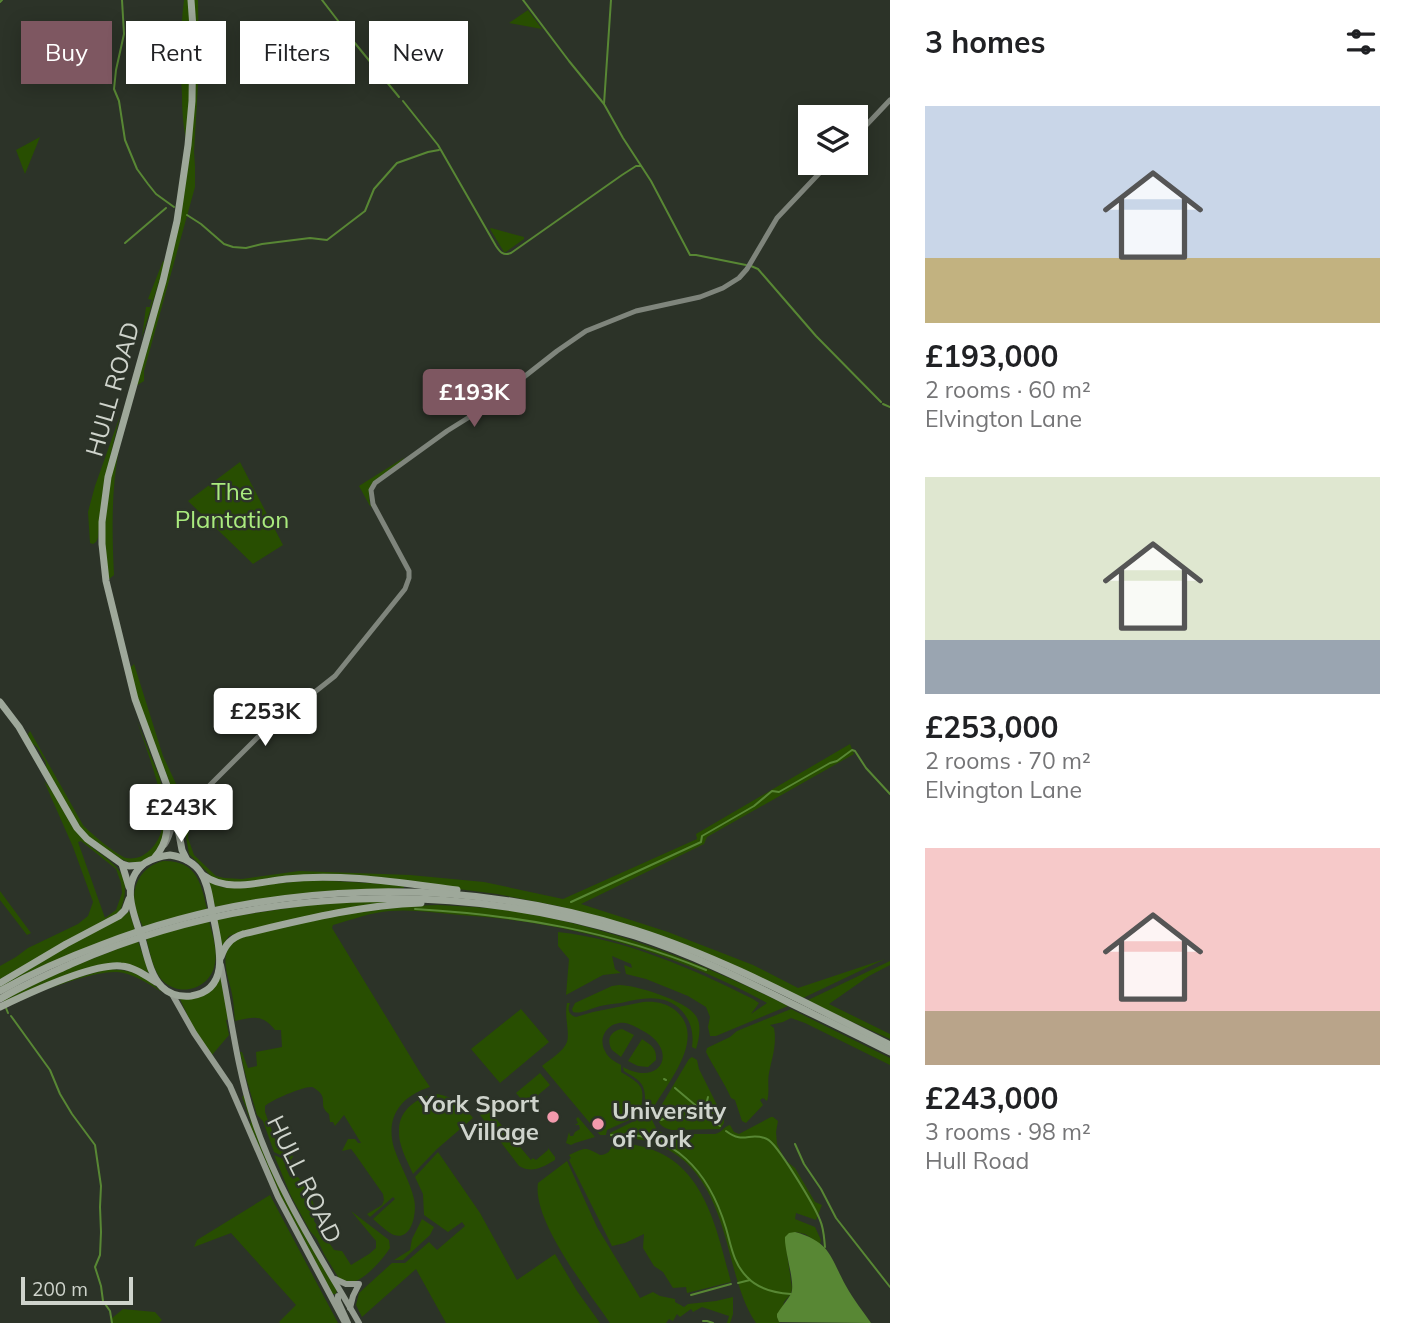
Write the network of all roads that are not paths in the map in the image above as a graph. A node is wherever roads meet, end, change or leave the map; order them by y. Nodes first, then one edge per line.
1 (191, 0) edge
2 (890, 100) edge
3 (868, 123) edge
4 (818, 175) edge
5 (0, 702) edge
6 (165, 784) junction
7 (177, 818) junction
8 (161, 850) junction
9 (152, 859) junction
10 (187, 860) junction
11 (122, 864) junction
12 (143, 865) junction
13 (201, 873) junction
14 (130, 894) junction
15 (485, 897) junction
16 (437, 899) junction
17 (221, 960) junction
18 (0, 983) edge
19 (162, 987) junction
20 (0, 991) edge
21 (172, 994) junction
22 (0, 999) edge
23 (0, 1007) edge
24 (890, 1045) edge
25 (890, 1052) edge
26 (333, 1278) junction
27 (337, 1295) junction
28 (350, 1308) junction
29 (346, 1323) edge
30 (359, 1323) edge

1 - 6 highway, HULL ROAD
2 - 3 main road
4 - 7 main road
5 - 11 highway
6 - 7 highway, HULL ROAD
6 - 8 highway, HULL ROAD
7 - 8 main road
7 - 10 highway, HULL ROAD
8 - 9 highway
9 - 10 highway
9 - 12 highway
10 - 13 highway
11 - 12 highway
11 - 14 highway
12 - 14 highway
13 - 15 highway
13 - 17 highway
14 - 18 highway
14 - 19 highway
15 - 20 highway
15 - 24 highway
16 - 17 highway
16 - 22 highway
16 - 25 highway
17 - 21 highway
17 - 26 main road, HULL ROAD
19 - 21 highway
19 - 23 highway
21 - 27 main road, HULL ROAD
26 - 27 main road, HULL ROAD
26 - 28 main road
27 - 28 main road, HULL ROAD
27 - 29 main road
28 - 30 main road, HULL ROAD

